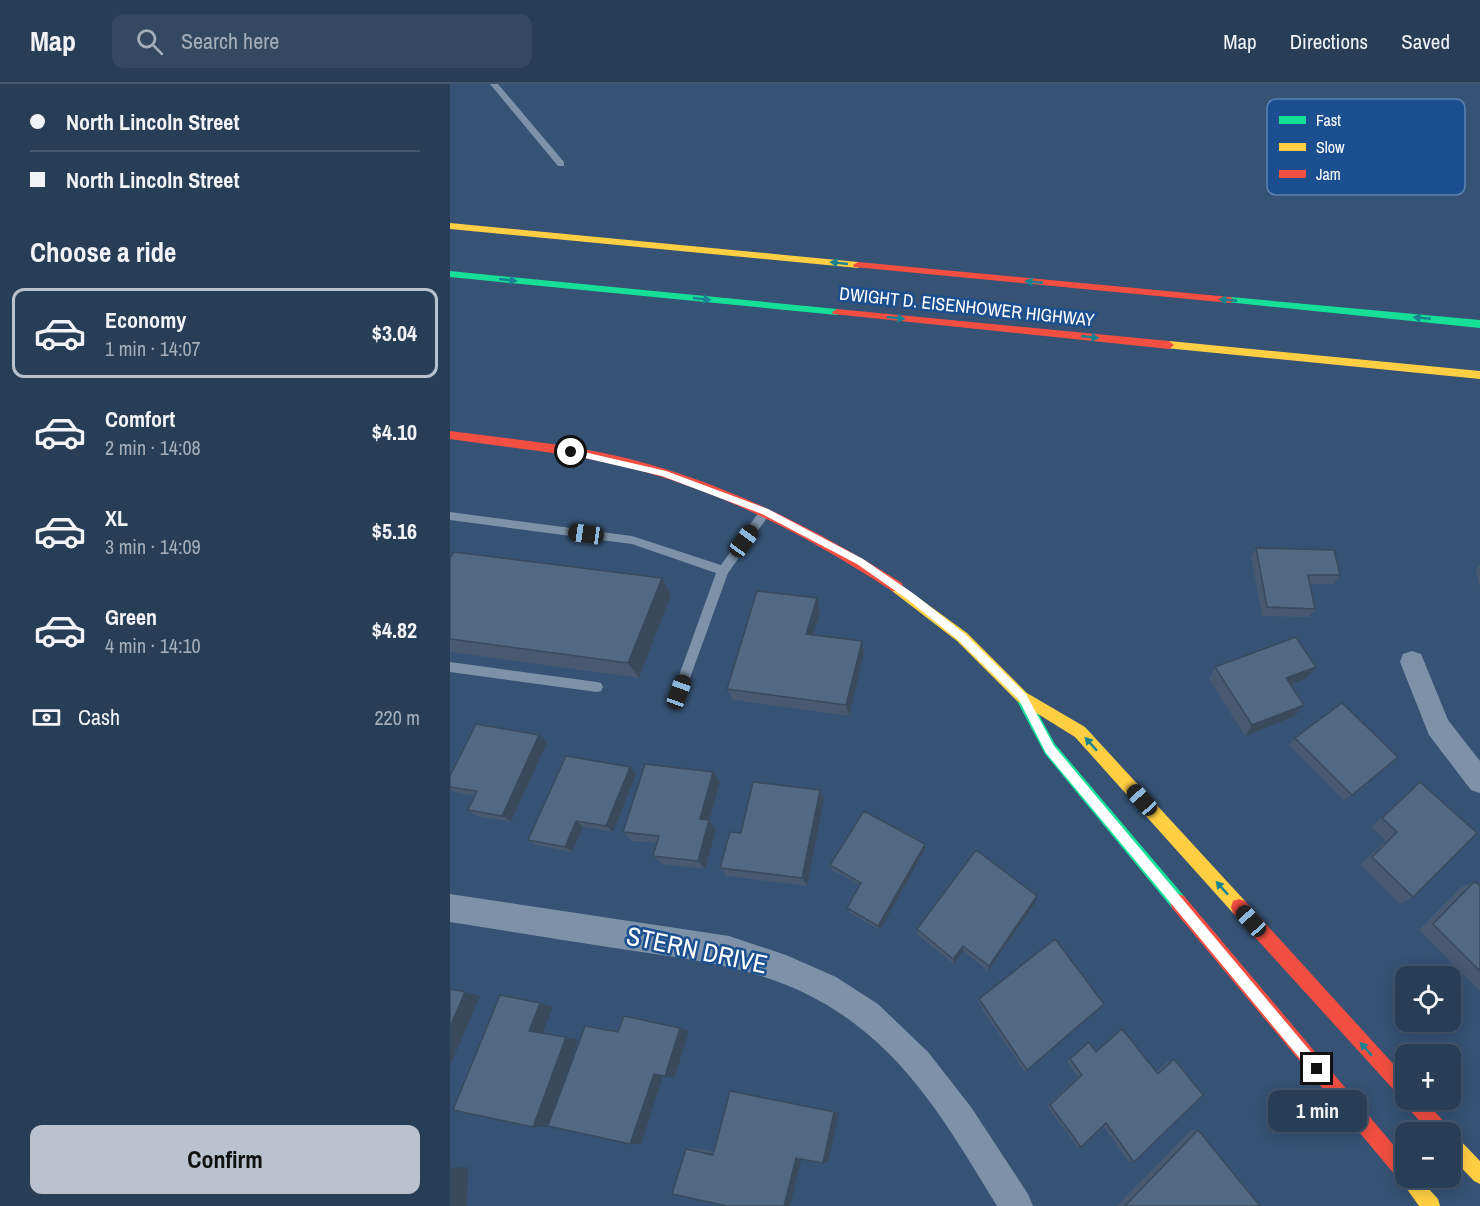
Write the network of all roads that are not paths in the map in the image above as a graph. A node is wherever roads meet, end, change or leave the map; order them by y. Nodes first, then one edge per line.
1 (494, 84) edge
2 (561, 164) dead end
3 (450, 226) edge
4 (450, 274) edge
5 (1480, 324) edge
6 (1480, 375) edge
7 (450, 435) edge
8 (765, 512) junction
9 (450, 516) edge
10 (723, 571) junction
11 (1412, 662) dead end
12 (450, 667) edge
13 (597, 687) edge
14 (679, 692) dead end
15 (1022, 697) junction
16 (1480, 781) edge
17 (452, 908) edge
18 (1395, 1080) edge
19 (1421, 1110) edge
20 (1433, 1122) edge
21 (1461, 1154) edge
22 (1395, 1162) edge
23 (1480, 1175) edge
24 (1417, 1188) edge
25 (1016, 1206) edge
26 (1431, 1206) edge

1 - 2 lane
5 -> 3 main road, DWIGHT D. EISENHOWER HIGHWAY
4 -> 6 main road, DWIGHT D. EISENHOWER HIGHWAY
7 - 8 main road
8 - 10 lane
8 - 15 main road
9 - 10 lane
10 - 14 lane
11 - 16 street
12 - 13 lane
18 -> 15 main road
15 - 22 main road
17 - 25 street, STERN DRIVE
19 - 20 main road
21 - 23 main road
24 - 26 main road

